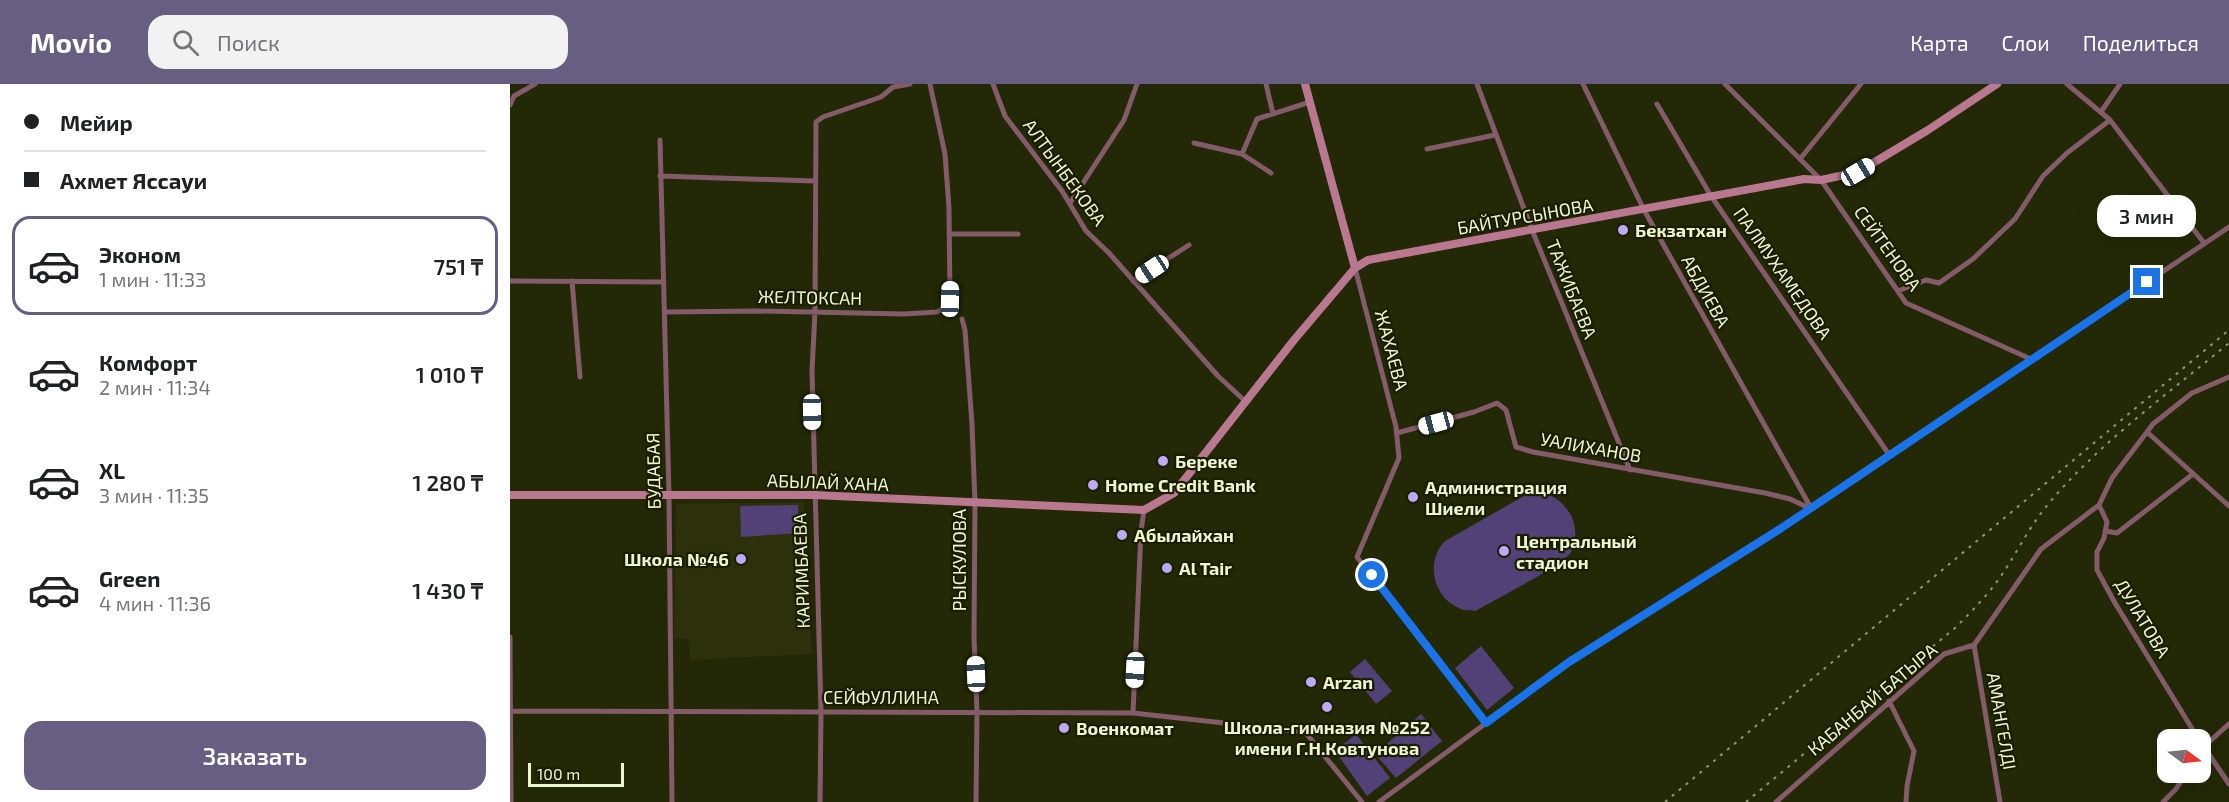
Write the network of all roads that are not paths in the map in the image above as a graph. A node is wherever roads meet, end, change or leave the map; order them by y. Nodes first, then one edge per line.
1 (535, 84) edge
2 (910, 84) edge
3 (930, 84) edge
4 (993, 84) edge
5 (1137, 84) edge
6 (1266, 84) edge
7 (1305, 84) edge
8 (1477, 84) edge
9 (1583, 84) edge
10 (1725, 84) edge
11 (1861, 84) edge
12 (1997, 84) edge
13 (2067, 84) edge
14 (2120, 84) edge
15 (1310, 102) junction
16 (1658, 104) dead end
17 (510, 105) edge
18 (2101, 112) junction
19 (1273, 114) junction
20 (2110, 120) junction
21 (1495, 135) junction
22 (660, 140) dead end
23 (1194, 143) dead end
24 (1428, 149) dead end
25 (1242, 154) junction
26 (1800, 159) junction
27 (1271, 173) dead end
28 (660, 176) junction
29 (1821, 180) junction
30 (814, 181) junction
31 (1711, 196) junction
32 (1070, 203) junction
33 (1644, 210) junction
34 (2229, 227) edge
35 (1532, 230) junction
36 (950, 234) junction
37 (1018, 234) dead end
38 (2204, 243) junction
39 (1189, 245) dead end
40 (1355, 268) junction
41 (510, 281) edge
42 (572, 281) junction
43 (1133, 281) junction
44 (664, 282) junction
45 (1898, 291) junction
46 (665, 312) junction
47 (815, 312) junction
48 (962, 320) dead end
49 (2033, 360) junction
50 (580, 377) dead end
51 (2229, 377) edge
52 (1246, 402) junction
53 (2148, 432) junction
54 (1397, 433) junction
55 (1890, 456) junction
56 (1630, 470) junction
57 (2193, 474) junction
58 (510, 495) edge
59 (669, 495) junction
60 (814, 495) junction
61 (975, 503) junction
62 (2099, 505) junction
63 (2229, 506) edge
64 (1811, 508) junction
65 (1144, 510) junction
66 (2105, 531) junction
67 (510, 637) edge
68 (1974, 645) junction
69 (1889, 702) junction
70 (511, 711) edge
71 (671, 711) junction
72 (821, 712) junction
73 (977, 712) junction
74 (1133, 713) junction
75 (1486, 723) junction
76 (2229, 724) edge
77 (2192, 729) edge
78 (2211, 737) edge
79 (2211, 758) edge
80 (2180, 783) edge
81 (2229, 784) edge
82 (511, 802) edge
83 (672, 802) edge
84 (820, 802) edge
85 (976, 802) edge
86 (1362, 802) edge
87 (1379, 802) edge
88 (1776, 802) edge
89 (1906, 802) edge
90 (2000, 802) edge
91 (2163, 802) edge

1 - 17 street
2 - 30 street, КАРИМБАЕВА
3 - 36 street
4 - 32 street, АЛТЫНБЕКОВА
5 - 32 street
6 - 19 street
7 - 15 main road, ЖАХАЕВА
8 - 21 street, ТАЖИБАЕВА
9 - 33 street, АБДИЕВА
10 - 26 street, СЕЙТЕНОВА
11 - 26 street
12 - 29 main road, БАЙТУРСЫНОВА
13 - 18 street
14 - 18 street
15 - 19 street
15 - 40 main road, ЖАХАЕВА
16 - 31 street, ПАЛМУХАМЕДОВА
18 - 20 street
19 - 25 street
20 - 38 street
20 - 45 street
21 - 24 street
21 - 35 street, ТАЖИБАЕВА
22 - 28 street, БУДАБАЯ
23 - 25 street
25 - 27 street
26 - 29 street, СЕЙТЕНОВА
28 - 30 street
28 - 44 street, БУДАБАЯ
29 - 31 main road, БАЙТУРСЫНОВА
29 - 45 street, СЕЙТЕНОВА
30 - 47 street, КАРИМБАЕВА
31 - 33 main road, БАЙТУРСЫНОВА
31 - 55 street, ПАЛМУХАМЕДОВА
32 - 43 street, АЛТЫНБЕКОВА
33 - 35 main road, БАЙТУРСЫНОВА
33 - 64 street, АБДИЕВА
34 - 38 street
35 - 40 main road, БАЙТУРСЫНОВА
35 - 56 street, ТАЖИБАЕВА
36 - 37 street
36 - 47 street, ЖЕЛТОКСАН
38 - 49 street
39 - 43 street
40 - 52 main road, БАЙТУРСЫНОВА
40 - 54 street, ЖАХАЕВА
41 - 42 street
42 - 44 street
42 - 50 street
43 - 52 street, АЛТЫНБЕКОВА
44 - 46 street, БУДАБАЯ
45 - 49 street, СЕЙТЕНОВА
46 - 47 street, ЖЕЛТОКСАН
46 - 59 street, БУДАБАЯ
47 - 60 street, КАРИМБАЕВА
48 - 61 street, РЫСКУЛОВА
49 - 55 street
51 - 53 street
52 - 65 main road, БАЙТУРСЫНОВА
53 - 57 street
53 - 62 street
54 - 56 street, УАЛИХАНОВ
54 - 75 street, ЖАХАЕВА
55 - 64 street
56 - 64 street, УАЛИХАНОВ
57 - 63 street
57 - 66 street
58 - 59 main road, АБЫЛАЙ ХАНА
59 - 60 main road, АБЫЛАЙ ХАНА
59 - 71 street, БУДАБАЯ
60 - 61 main road, АБЫЛАЙ ХАНА
60 - 72 street, КАРИМБАЕВА
61 - 65 main road, АБЫЛАЙ ХАНА
61 - 73 street, РЫСКУЛОВА
62 - 66 street, ДУЛАТОВА
62 - 68 street
64 - 75 street
65 - 74 street
66 - 77 street, ДУЛАТОВА
67 - 70 street
68 - 69 street, КАБАНБАЙ БАТЫРА
68 - 90 street, АМАНГЕЛДІ
69 - 88 street, КАБАНБАЙ БАТЫРА
69 - 89 street
70 - 71 street, СЕЙФУЛЛИНА
70 - 82 street
71 - 72 street, СЕЙФУЛЛИНА
71 - 83 street, БУДАБАЯ
72 - 73 street, СЕЙФУЛЛИНА
72 - 84 street, КАРИМБАЕВА
73 - 74 street, СЕЙФУЛЛИНА
73 - 85 street, РЫСКУЛОВА
74 - 86 street, СЕЙФУЛЛИНА
75 - 87 street
76 - 78 street
79 - 81 street, ДУЛАТОВА
80 - 91 street

